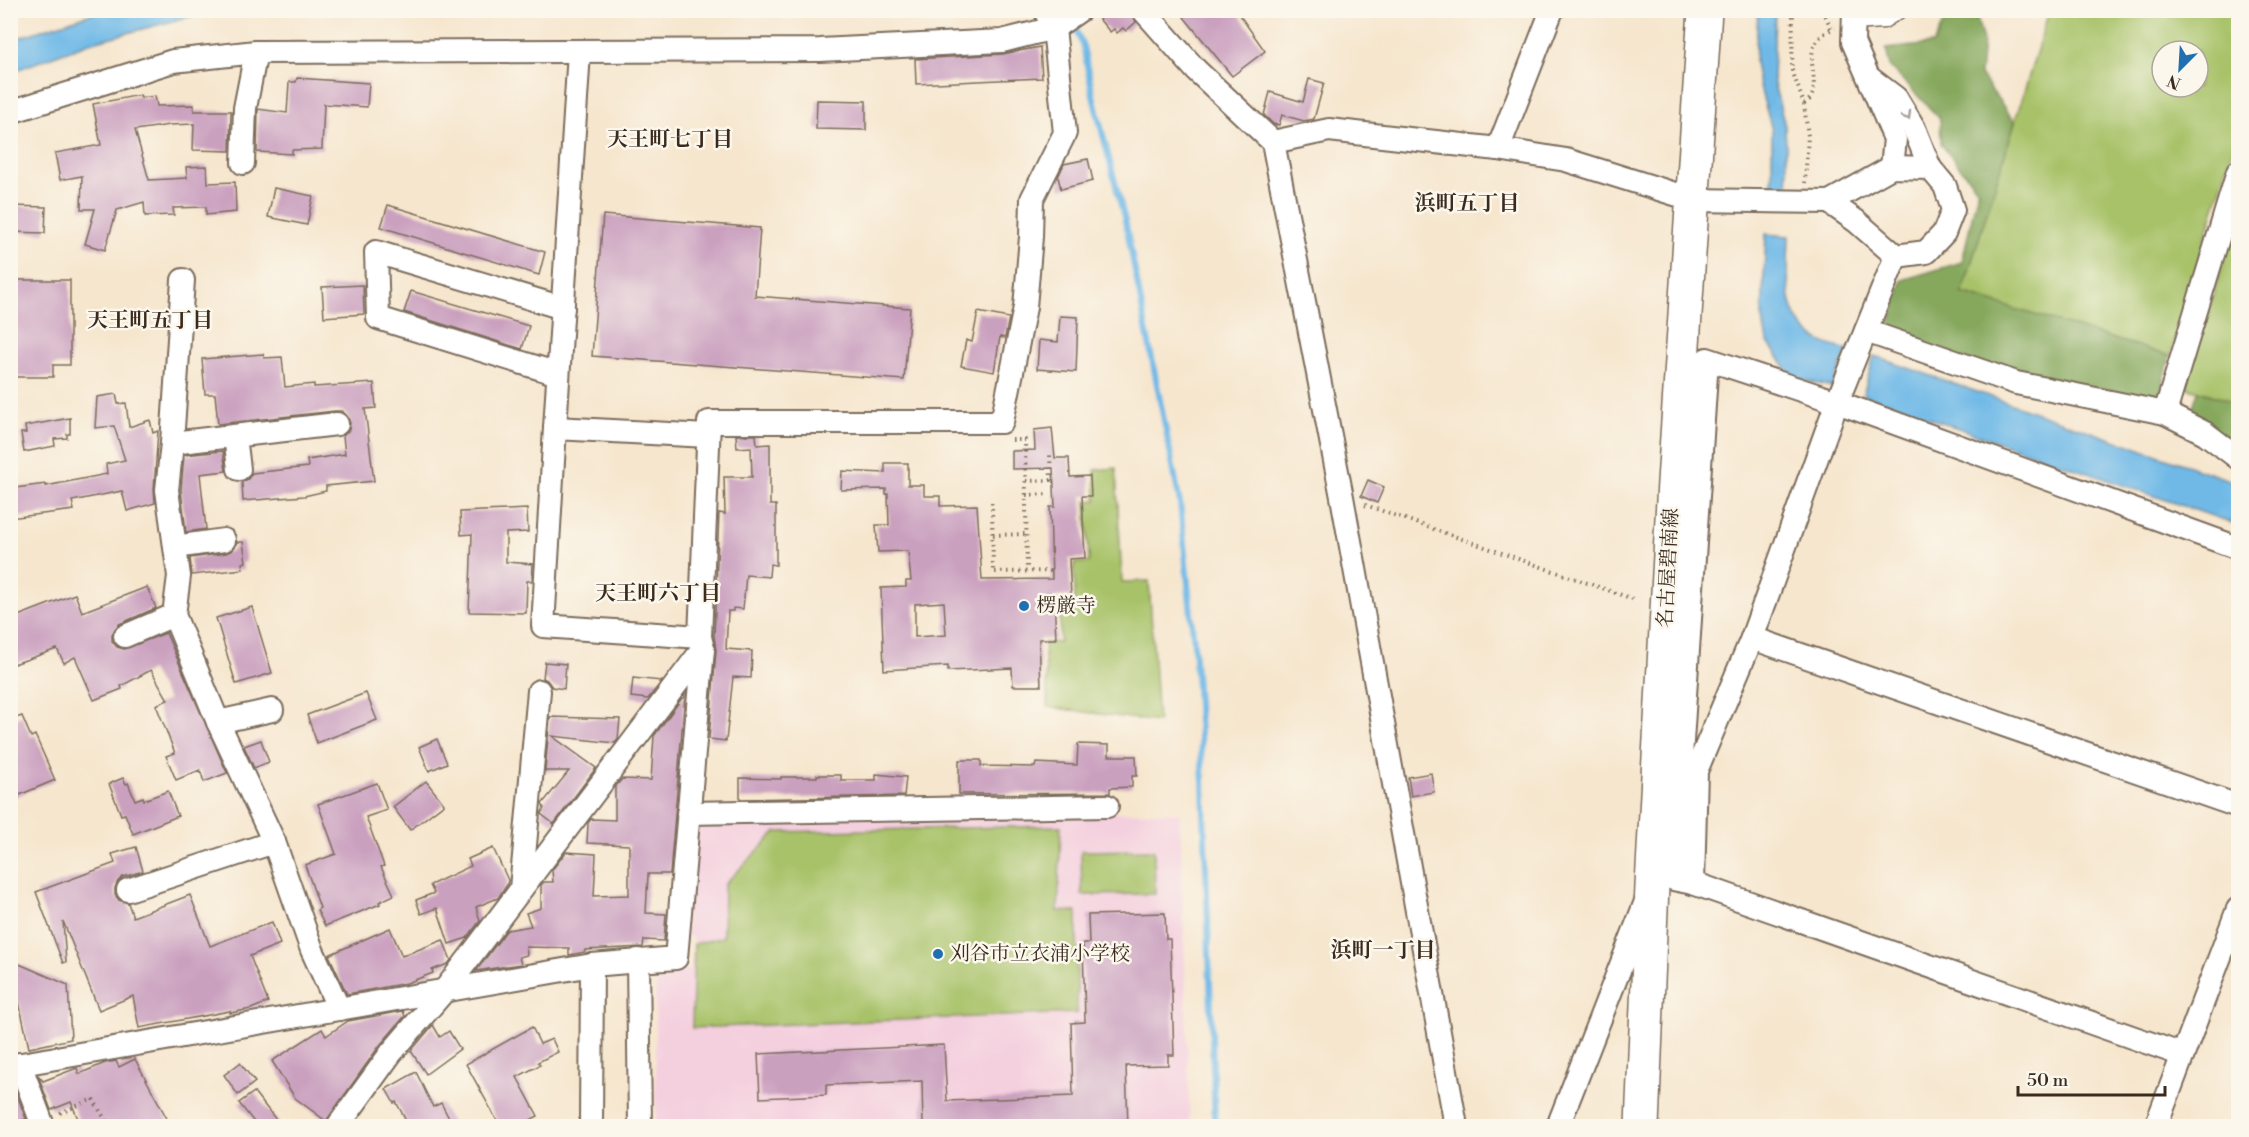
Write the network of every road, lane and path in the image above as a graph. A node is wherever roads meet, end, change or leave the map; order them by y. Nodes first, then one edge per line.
1 (1143, 10) edge
2 (1552, 10) edge
3 (1705, 10) edge
4 (1792, 10) edge
5 (1823, 10) edge
6 (1903, 10) edge
7 (1079, 11) edge
8 (1051, 18) edge
9 (1846, 21) edge
10 (255, 52) junction
11 (579, 52) junction
12 (1867, 76) junction
13 (1804, 104) junction
14 (10, 112) edge
15 (1273, 142) junction
16 (1498, 149) junction
17 (243, 163) dead end
18 (1892, 167) junction
19 (1930, 168) junction
20 (2238, 172) edge
21 (1694, 200) junction
22 (1804, 201) junction
23 (1829, 202) junction
24 (1896, 256) junction
25 (183, 280) dead end
26 (562, 308) junction
27 (1866, 331) junction
28 (558, 374) junction
29 (1837, 402) junction
30 (2165, 413) junction
31 (337, 424) dead end
32 (555, 428) junction
33 (235, 436) junction
34 (708, 436) junction
35 (1006, 439) dead end
36 (172, 443) junction
37 (1050, 455) dead end
38 (2238, 458) edge
39 (239, 469) dead end
40 (1026, 481) junction
41 (1049, 494) dead end
42 (1026, 495) junction
43 (1342, 497) junction
44 (992, 502) dead end
45 (1027, 534) junction
46 (993, 535) junction
47 (224, 540) dead end
48 (175, 547) junction
49 (2238, 548) edge
50 (1027, 571) junction
51 (1051, 571) dead end
52 (1635, 600) dead end
53 (174, 615) junction
54 (125, 636) dead end
55 (1752, 638) junction
56 (701, 643) junction
57 (539, 691) dead end
58 (272, 710) dead end
59 (218, 722) junction
60 (1107, 806) dead end
61 (2238, 806) edge
62 (688, 813) junction
63 (274, 842) junction
64 (1693, 884) junction
65 (1652, 886) junction
66 (128, 890) dead end
67 (521, 890) junction
68 (2238, 909) edge
69 (638, 960) junction
70 (592, 965) junction
71 (444, 991) junction
72 (339, 1009) junction
73 (2184, 1055) junction
74 (15, 1065) edge
75 (41, 1124) edge
76 (109, 1126) edge
77 (338, 1126) edge
78 (591, 1126) edge
79 (640, 1126) edge
80 (1456, 1126) edge
81 (1558, 1126) edge
82 (1642, 1126) edge
83 (2156, 1126) edge

1 - 15 street
2 - 16 street
3 - 21 main road, 名古屋碧南線
4 - 13 path
5 - 9 path
6 - 9 lane
7 - 8 street
8 - 11 street
8 - 34 street
9 - 12 street
9 - 13 path
10 - 11 street
10 - 14 street
10 - 17 street
11 - 26 street
12 - 18 street
12 -> 19 street
13 - 22 path
15 - 16 street
15 - 43 street
16 - 21 street
18 - 19 street
18 - 23 street
19 - 24 street
20 - 30 street
21 - 22 street
21 - 65 main road, 名古屋碧南線
22 - 23 street
23 - 24 street
24 - 27 street
25 - 36 street
26 - 28 street
26 - 28 street
27 - 29 street
27 - 30 street
28 - 32 street
29 - 49 street
29 - 55 street
29 - 64 street
30 - 38 street
31 - 33 street
32 - 34 street
32 - 56 street
33 - 36 street
33 - 39 street
34 - 56 street
35 - 40 path
36 - 48 street
37 - 40 path
40 - 42 path
41 - 42 path
42 - 45 path
43 - 52 path
43 - 80 street
44 - 46 path
45 - 46 path
45 - 50 path
46 - 50 path
47 - 48 street
48 - 53 street
50 - 51 path
53 - 54 street
53 - 59 street
55 - 61 street
55 - 64 street
56 - 62 street
56 - 67 street
57 - 67 street
58 - 59 street
59 - 63 street
60 - 62 street
62 - 69 street
63 - 66 street
63 - 72 street
64 - 73 street
65 - 81 street
65 - 82 main road, 名古屋碧南線
67 - 71 street
68 - 73 street
69 - 70 street
69 - 79 street
70 - 71 street
70 - 78 street
71 - 72 street
71 - 77 street
72 - 74 street
73 - 83 street
74 - 75 street
75 - 76 path

